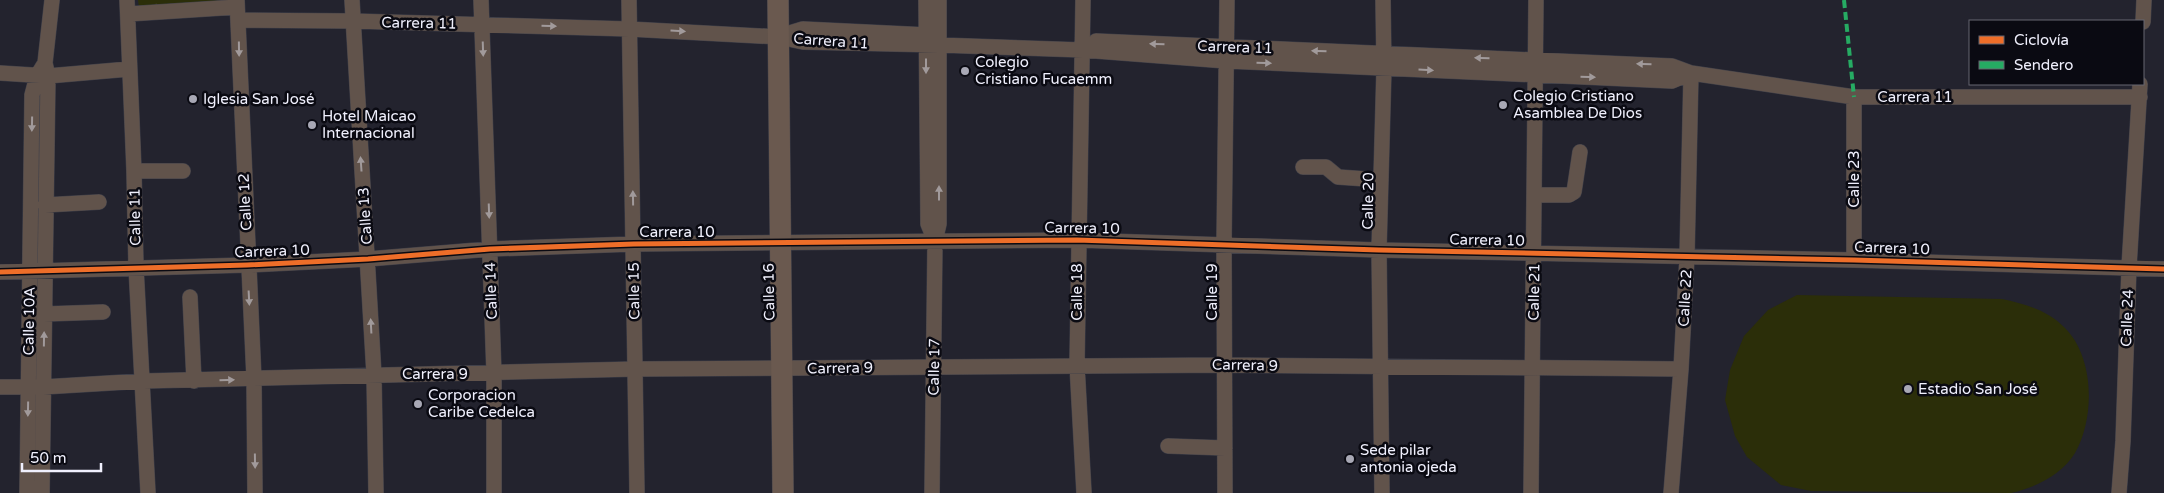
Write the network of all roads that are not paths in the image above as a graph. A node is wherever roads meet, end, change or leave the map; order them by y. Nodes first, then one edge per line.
1 (52, 0) edge
2 (352, 0) edge
3 (481, 0) edge
4 (629, 0) edge
5 (778, 0) edge
6 (926, 0) edge
7 (939, 0) edge
8 (1083, 0) edge
9 (1227, 0) edge
10 (1383, 0) edge
11 (1536, 0) edge
12 (2144, 0) edge
13 (127, 7) edge
14 (237, 9) edge
15 (2143, 20) edge
16 (352, 21) junction
17 (482, 24) junction
18 (629, 29) junction
19 (779, 36) junction
20 (932, 40) junction
21 (1083, 45) junction
22 (1226, 54) junction
23 (1384, 61) junction
24 (1536, 67) junction
25 (130, 69) junction
26 (43, 71) junction
27 (0, 73) edge
28 (1691, 73) junction
29 (2140, 90) edge
30 (1854, 98) junction
31 (1580, 152) dead end
32 (1303, 167) dead end
33 (134, 171) junction
34 (183, 171) dead end
35 (1381, 180) junction
36 (1535, 195) junction
37 (99, 202) dead end
38 (45, 205) junction
39 (1078, 240) junction
40 (935, 241) junction
41 (634, 244) junction
42 (781, 244) junction
43 (1224, 244) junction
44 (490, 249) junction
45 (1379, 250) junction
46 (1534, 254) junction
47 (1687, 257) junction
48 (368, 259) junction
49 (1854, 260) junction
50 (248, 265) junction
51 (136, 267) junction
52 (2129, 267) junction
53 (2164, 269) edge
54 (0, 272) edge
55 (37, 272) junction
56 (190, 297) dead end
57 (103, 312) dead end
58 (44, 314) junction
59 (1077, 365) junction
60 (1225, 365) junction
61 (934, 366) junction
62 (782, 368) junction
63 (1380, 368) junction
64 (1533, 368) junction
65 (636, 369) junction
66 (1681, 369) junction
67 (494, 374) junction
68 (374, 375) junction
69 (254, 379) junction
70 (143, 381) junction
71 (194, 381) junction
72 (0, 387) edge
73 (36, 387) junction
74 (1168, 446) dead end
75 (1225, 448) junction
76 (27, 493) edge
77 (42, 493) edge
78 (148, 493) edge
79 (255, 493) edge
80 (376, 493) edge
81 (494, 493) edge
82 (637, 493) edge
83 (783, 493) edge
84 (932, 493) edge
85 (1084, 493) edge
86 (1225, 493) edge
87 (1382, 493) edge
88 (1530, 493) edge
89 (1671, 493) edge
90 (2119, 493) edge

1 - 26 street, Calle 10A
2 - 16 street, Calle 13
3 - 17 street, Calle 14
4 - 18 street, Calle 15
5 - 19 highway, Calle 16
6 - 20 street, Calle 17
7 - 20 street, Calle 17
8 - 21 street, Calle 18
9 - 22 street, Calle 19
10 - 23 street, Calle 20
11 - 24 street, Calle 21
12 - 15 street
13 - 14 street, Carrera 11
13 - 25 street, Calle 11
14 - 16 street, Carrera 11
14 -> 50 street, Calle 12
16 - 17 street, Carrera 11
48 -> 16 street, Calle 13
17 -> 18 street, Carrera 11
17 -> 44 street, Calle 14
18 -> 19 street, Carrera 11
41 -> 18 street, Calle 15
19 - 20 street, Carrera 11
19 - 42 highway, Calle 16
20 - 21 street, Carrera 11
20 - 40 street, Calle 17
21 - 22 street, Carrera 11
21 - 39 street, Calle 18
22 - 23 street, Carrera 11
22 - 43 street, Calle 19
23 - 24 street, Carrera 11
23 - 35 street, Calle 20
24 - 28 street, Carrera 11
24 - 36 street, Calle 21
25 - 26 street
25 - 33 street, Calle 11
26 - 27 street
26 - 38 street, Calle 10A
26 -> 55 street, Calle 10A
28 - 30 street, Carrera 11
28 - 47 street, Calle 22
29 - 30 street, Carrera 11
29 - 52 street, Calle 24
30 - 49 street, Calle 23
31 - 36 street
32 - 35 street
33 - 34 street
33 - 51 street, Calle 11
35 - 45 street, Calle 20
36 - 46 street, Calle 21
37 - 38 street
38 - 55 street, Calle 10A
39 - 40 street, Carrera 10
39 - 43 street, Carrera 10
39 - 59 street, Calle 18
40 - 42 street, Carrera 10
40 - 61 street, Calle 17
41 - 42 street, Carrera 10
41 - 44 street, Carrera 10
41 - 65 street, Calle 15
42 - 62 highway, Calle 16
43 - 45 street, Carrera 10
43 - 60 street, Calle 19
44 - 48 street, Carrera 10
44 - 67 street, Calle 14
45 - 46 street, Carrera 10
45 - 63 street, Calle 20
46 - 47 street, Carrera 10
46 - 64 street, Calle 21
47 - 49 street, Carrera 10
47 - 66 street, Calle 22
48 - 50 street, Carrera 10
68 -> 48 street, Calle 13
49 - 52 street, Carrera 10
50 - 51 street, Carrera 10
50 -> 69 street, Calle 12
51 - 55 street, Carrera 10
51 - 70 street, Calle 11
52 - 53 street, Carrera 10
52 - 90 street, Calle 24
54 - 55 street, Carrera 10
55 - 58 street, Calle 10A
55 - 73 street, Calle 10A
56 - 71 street
57 - 58 street
73 -> 58 street, Calle 10A
59 - 60 street, Carrera 9
59 - 61 street, Carrera 9
59 - 85 street, Calle 18
60 - 63 street, Carrera 9
60 - 75 street, Calle 19
61 - 62 street, Carrera 9
61 - 84 street, Calle 17
62 - 65 street, Carrera 9
62 - 83 highway, Calle 16
63 - 64 street, Carrera 9
63 - 87 street, Calle 20
64 - 66 street, Carrera 9
64 - 88 street, Calle 21
65 - 67 street, Carrera 9
65 - 82 street, Calle 15
66 - 89 street, Calle 22
67 - 68 street, Carrera 9
67 - 81 street, Calle 14
68 - 69 street, Carrera 9
68 - 80 street, Calle 13
71 -> 69 street, Carrera 9
69 -> 79 street, Calle 12
70 - 71 street, Carrera 9
70 - 73 street, Carrera 9
70 - 78 street, Calle 11
72 - 73 street, Carrera 9
73 -> 76 street, Calle 10A
73 - 77 street, Calle 10A
74 - 75 street
75 - 86 street, Calle 19

